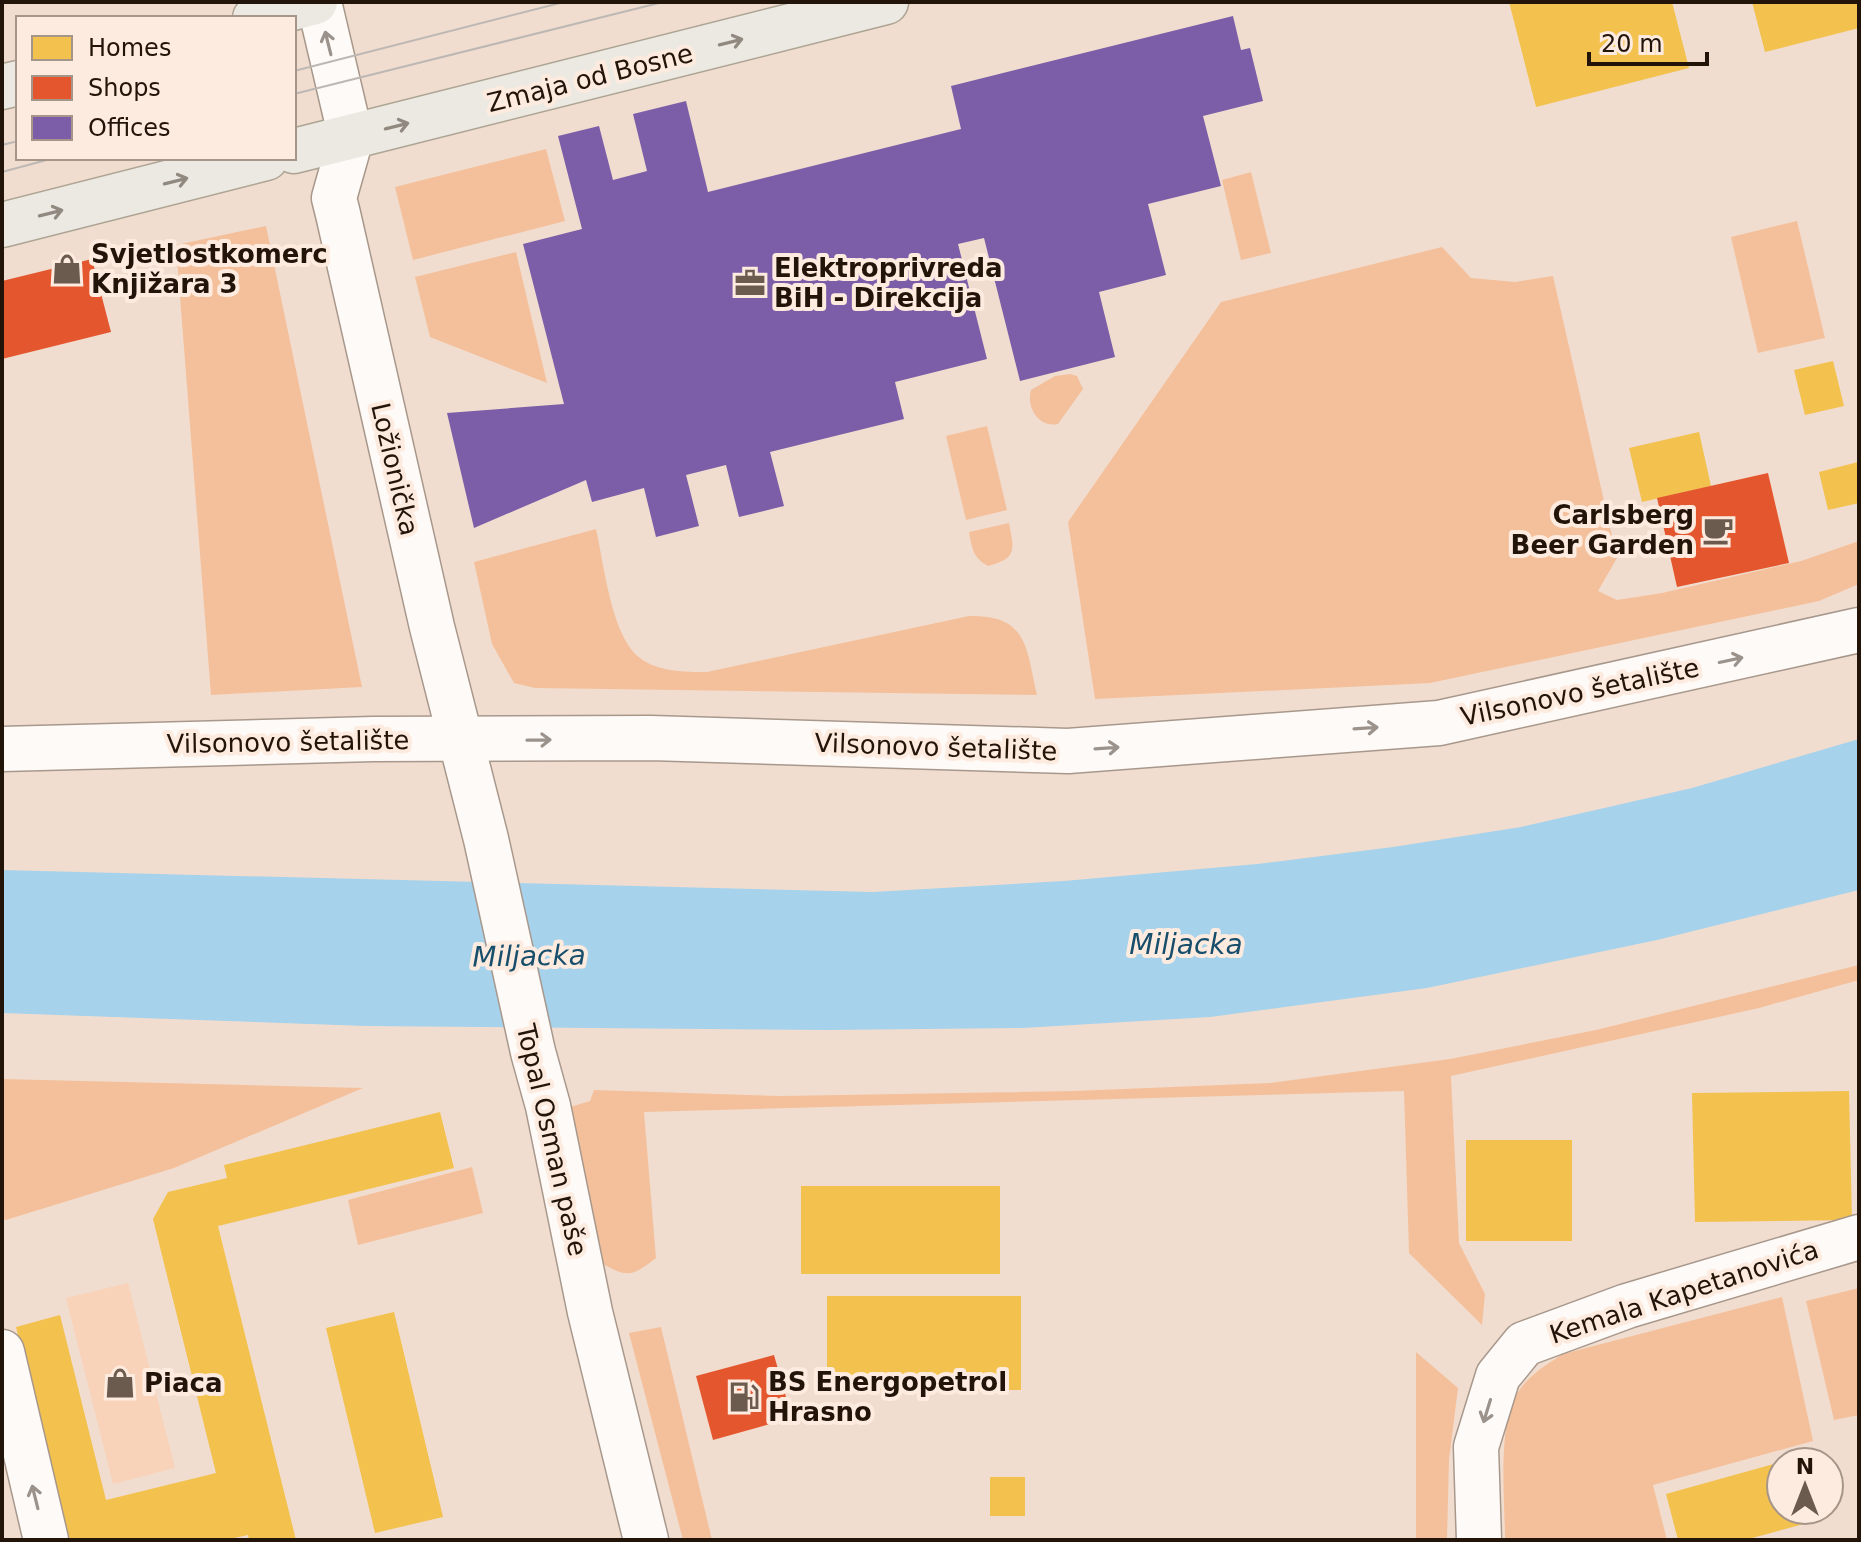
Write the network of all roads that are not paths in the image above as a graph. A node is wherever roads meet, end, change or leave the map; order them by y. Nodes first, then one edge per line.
1 (317, 2) edge
2 (886, 2) edge
3 (257, 14) edge
4 (351, 138) junction
5 (296, 153) edge
6 (296, 156) edge
7 (258, 160) edge
8 (334, 198) junction
9 (2, 225) edge
10 (1859, 630) edge
11 (461, 739) junction
12 (2, 749) edge
13 (1859, 1237) edge
14 (2, 1352) edge
15 (46, 1540) edge
16 (646, 1540) edge
17 (1479, 1540) edge

1 - 3 main road
4 -> 1 street, Ložionička
4 -> 2 main road, Zmaja od Bosne
4 - 5 main road, Zmaja od Bosne
4 - 8 street, Ložionička
6 - 8 street
9 -> 7 main road
8 - 11 street, Ložionička
11 -> 10 street, Vilsonovo šetalište
11 - 12 street, Vilsonovo šetalište
11 - 16 street, Topal Osman paše
13 -> 17 street, Kemala Kapetanovića
15 -> 14 street

